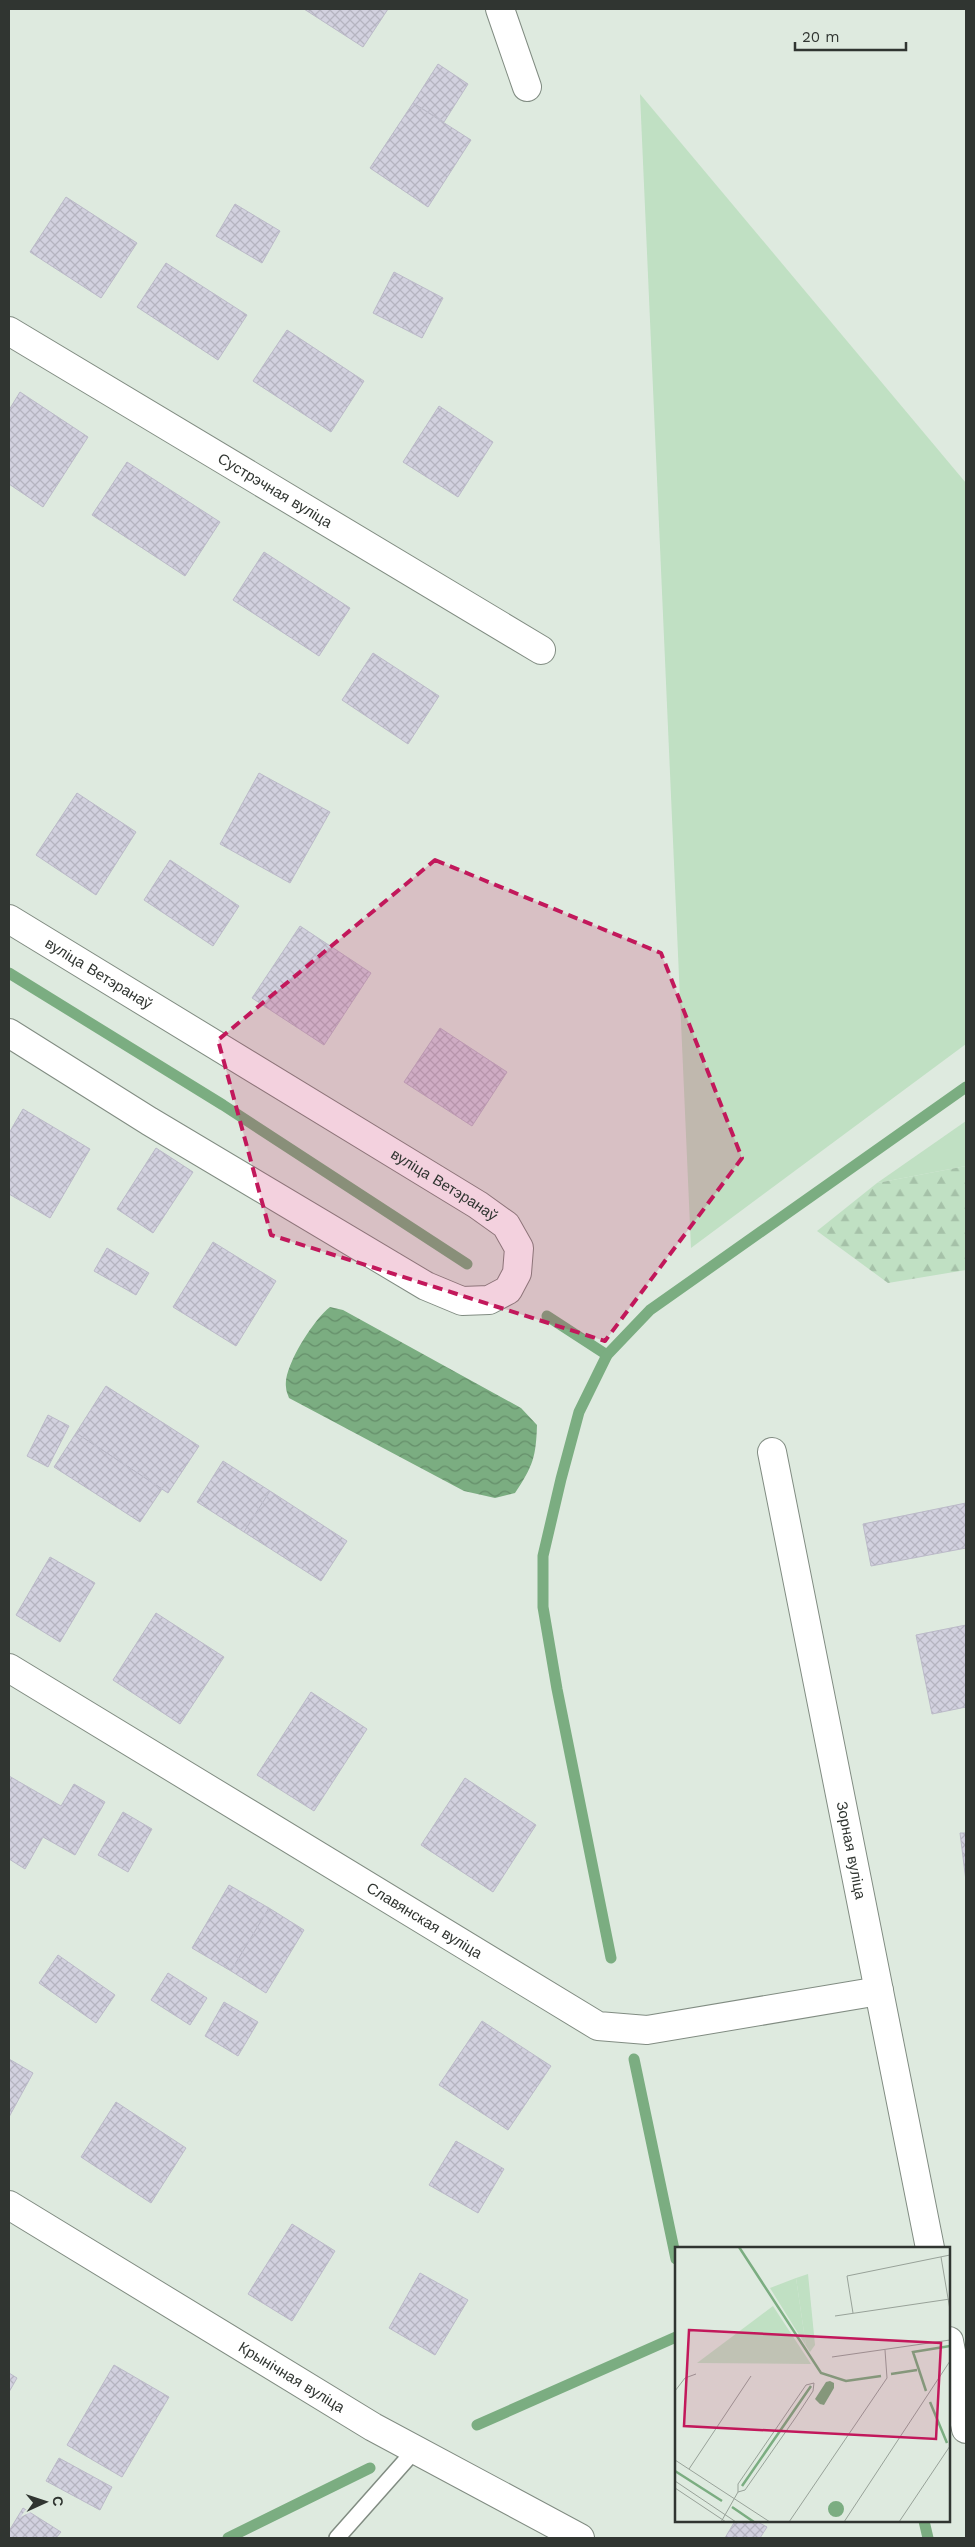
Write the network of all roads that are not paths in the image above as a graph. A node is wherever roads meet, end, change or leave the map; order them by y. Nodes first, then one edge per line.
1 (500, 9) edge
2 (527, 87) dead end
3 (9, 332) edge
4 (541, 650) dead end
5 (9, 920) edge
6 (9, 1033) edge
7 (772, 1452) dead end
8 (9, 1668) edge
9 (879, 1990) junction
10 (9, 2205) edge
11 (930, 2247) edge
12 (950, 2346) edge
13 (966, 2428) edge
14 (415, 2450) junction
15 (337, 2538) edge
16 (580, 2538) edge

1 - 2 street
3 - 4 street, Сустрэчная вуліца
5 - 6 street, вуліца Ветэранаў
7 - 9 street, Зорная вуліца
8 - 9 street, Славянская вуліца
9 - 11 street, Зорная вуліца
10 - 14 street, Крынічная вуліца
12 - 13 street
14 - 15 lane
14 - 16 street, Крынічная вуліца

